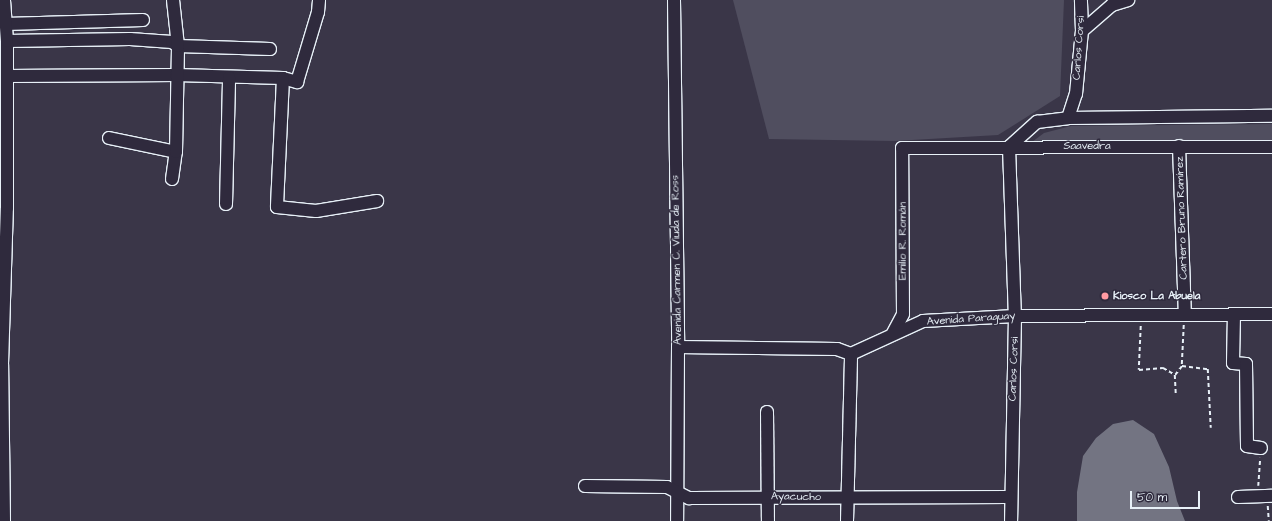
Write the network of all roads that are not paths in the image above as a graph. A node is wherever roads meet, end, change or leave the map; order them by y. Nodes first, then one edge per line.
1 (4, 0) edge
2 (173, 0) edge
3 (319, 0) edge
4 (674, 0) edge
5 (1081, 0) edge
6 (1128, 0) edge
7 (143, 20) dead end
8 (5, 24) junction
9 (1082, 31) junction
10 (7, 41) junction
11 (178, 46) junction
12 (270, 49) dead end
13 (176, 75) junction
14 (7, 76) junction
15 (229, 77) junction
16 (283, 78) junction
17 (1272, 116) edge
18 (1068, 118) junction
19 (109, 138) dead end
20 (1009, 146) junction
21 (1179, 146) junction
22 (1272, 147) edge
23 (902, 148) joint
24 (176, 152) junction
25 (172, 179) dead end
26 (377, 201) dead end
27 (226, 204) dead end
28 (1185, 314) junction
29 (1234, 314) junction
30 (1272, 314) edge
31 (1015, 316) junction
32 (893, 333) junction
33 (678, 347) junction
34 (851, 354) junction
35 (766, 412) dead end
36 (1261, 448) road end
37 (585, 486) dead end
38 (677, 492) junction
39 (1266, 496) edge
40 (768, 497) junction
41 (1010, 497) junction
42 (1238, 497) dead end
43 (847, 498) junction
44 (2, 500) edge
45 (4, 521) edge
46 (677, 521) edge
47 (768, 521) edge
48 (847, 521) edge
49 (1011, 521) edge

1 - 8 street
2 - 11 street
3 - 16 street
4 - 33 street, Avenida Carmen C. Viuda de Ross
5 - 9 street, Carlos Corsi
6 - 9 street
7 - 8 street
8 - 10 street
9 - 18 street, Carlos Corsi
10 - 11 street
10 - 14 street
11 - 12 street
11 - 13 street
13 - 14 street
13 - 15 street
13 - 24 street
14 - 44 street
15 - 16 street
15 - 27 street
16 - 26 street
17 - 18 street
18 - 20 street
19 - 24 street
20 - 21 street, Saavedra
20 - 23 street, Saavedra
20 - 31 street, Carlos Corsi
21 - 22 street, Saavedra
21 - 28 street, Cartero Bruno Ramírez
23 - 32 street, Emilio R. Román
24 - 25 street
28 - 29 street, Avenida Paraguay
28 - 31 street, Avenida Paraguay
29 - 30 street, Avenida Paraguay
29 - 36 street
31 - 32 street, Avenida Paraguay
31 - 41 street, Carlos Corsi
32 - 34 street, Avenida Paraguay
33 - 34 street
33 - 38 street, Avenida Carmen C. Viuda de Ross
34 - 43 street
35 - 40 street
37 - 38 street, Ayacucho
38 - 40 street, Ayacucho
38 - 46 street, Avenida Carmen C. Viuda de Ross
39 - 42 street
40 - 43 street, Ayacucho
40 - 47 street
41 - 43 street, Ayacucho
41 - 49 street, Carlos Corsi
43 - 48 street
44 - 45 street

